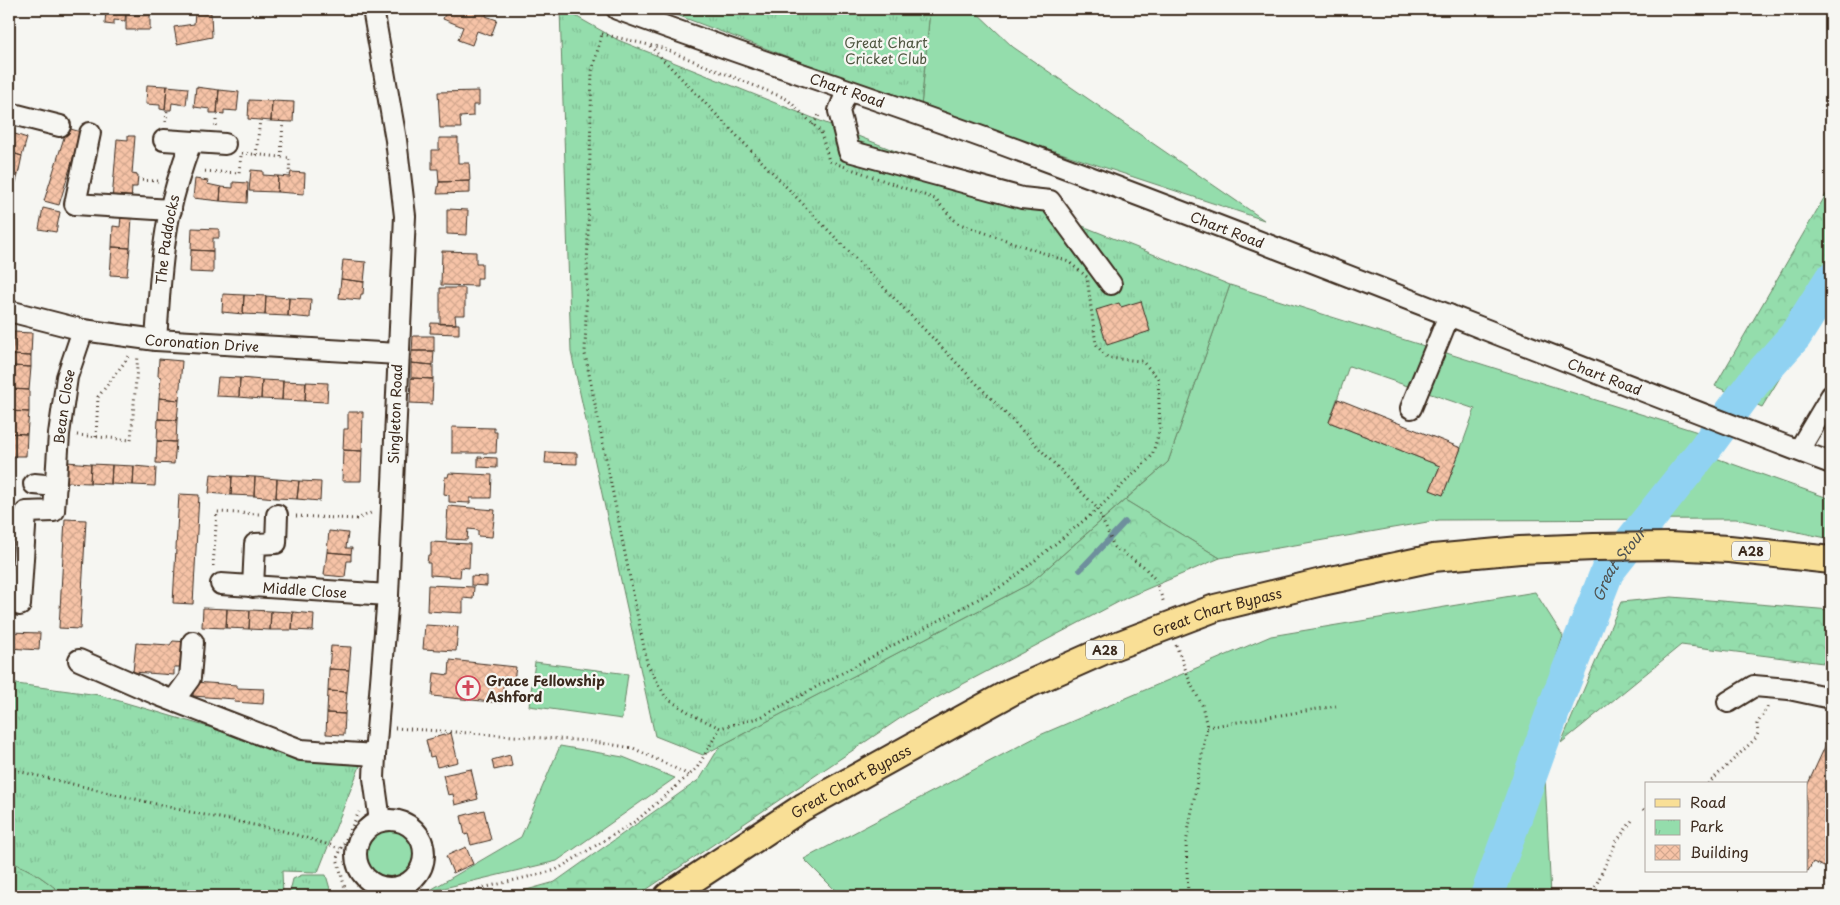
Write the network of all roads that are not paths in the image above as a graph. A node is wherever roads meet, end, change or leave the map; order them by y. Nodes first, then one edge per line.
1 (374, 9) edge
2 (618, 9) edge
3 (847, 90) junction
4 (9, 113) edge
5 (60, 126) dead end
6 (90, 132) dead end
7 (164, 140) dead end
8 (191, 142) junction
9 (225, 144) dead end
10 (171, 210) junction
11 (1111, 284) dead end
12 (9, 311) edge
13 (1449, 314) junction
14 (84, 330) junction
15 (144, 344) junction
16 (398, 354) junction
17 (1831, 396) edge
18 (1411, 408) dead end
19 (1798, 450) junction
20 (1831, 463) edge
21 (34, 484) dead end
22 (56, 486) junction
23 (277, 515) dead end
24 (1831, 560) edge
25 (221, 584) dead end
26 (253, 587) junction
27 (388, 595) junction
28 (20, 605) dead end
29 (193, 642) dead end
30 (79, 660) dead end
31 (1831, 698) edge
32 (174, 700) junction
33 (1728, 702) dead end
34 (375, 755) junction
35 (380, 822) dead end
36 (668, 896) edge

1 - 16 street, Singleton Road
2 - 3 street, Chart Road
3 - 11 street
3 - 13 street, Chart Road
4 - 5 street
6 - 10 street
7 - 8 street
8 - 9 street
8 - 10 street, The Paddocks
10 - 15 street, The Paddocks
12 - 14 street, Coronation Drive
13 - 18 street
13 - 19 street, Chart Road
14 - 15 street, Coronation Drive
14 - 22 street, Bean Close
15 - 16 street, Coronation Drive
16 - 27 street, Singleton Road
17 - 19 street
19 - 20 street, Chart Road
21 - 22 street
22 - 28 street, Bean Close
23 - 26 street
24 - 36 main road, Great Chart Bypass / A28
25 - 26 street, Middle Close
26 - 27 street, Middle Close
27 - 34 street, Singleton Road
29 - 32 street
30 - 32 street
31 - 33 street
32 - 34 street
34 - 35 street, Singleton Road

